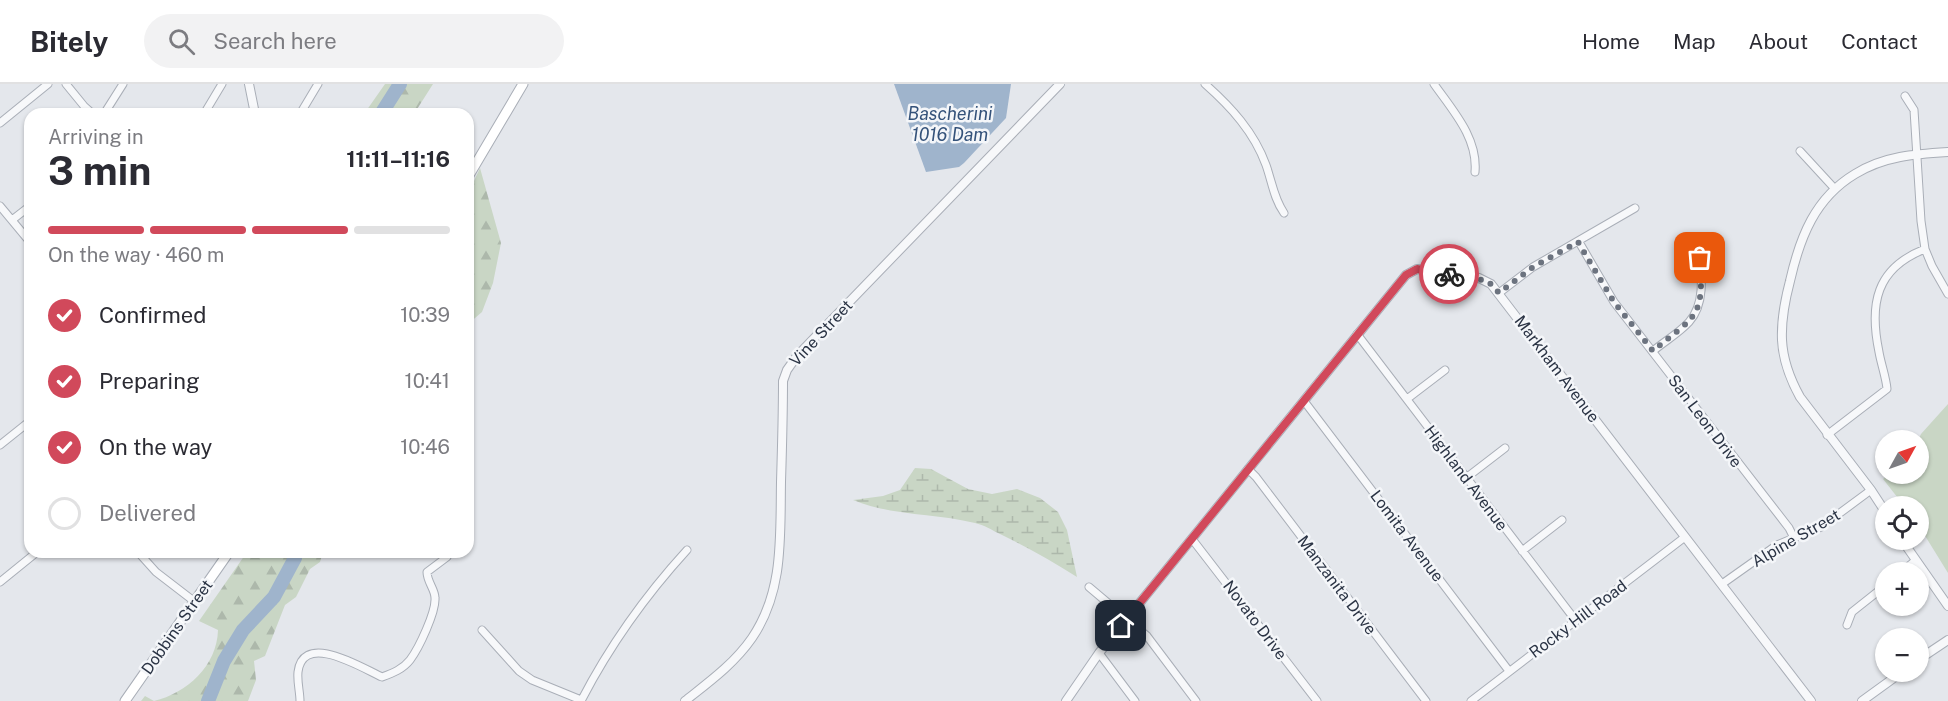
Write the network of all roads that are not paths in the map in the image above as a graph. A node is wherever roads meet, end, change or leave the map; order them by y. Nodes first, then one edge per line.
1 (48, 84) edge
2 (66, 84) edge
3 (123, 84) edge
4 (222, 84) edge
5 (249, 84) edge
6 (318, 84) edge
7 (523, 84) edge
8 (1060, 84) edge
9 (1205, 84) edge
10 (1434, 84) edge
11 (1905, 96) dead end
12 (86, 108) edge
13 (109, 108) edge
14 (208, 108) edge
15 (254, 108) edge
16 (304, 108) edge
17 (0, 123) edge
18 (1800, 151) dead end
19 (1948, 152) edge
20 (1917, 154) junction
21 (474, 167) edge
22 (1475, 172) dead end
23 (1835, 189) junction
24 (0, 206) edge
25 (1635, 208) dead end
26 (24, 211) edge
27 (1284, 213) dead end
28 (12, 220) junction
29 (24, 235) edge
30 (1698, 240) dead end
31 (1578, 242) junction
32 (1926, 249) junction
33 (1499, 293) junction
34 (1948, 294) edge
35 (1358, 334) junction
36 (1653, 351) junction
37 (1445, 370) dead end
38 (1407, 399) junction
39 (1304, 401) junction
40 (24, 425) edge
41 (1827, 435) junction
42 (0, 445) edge
43 (1505, 448) dead end
44 (1248, 469) junction
45 (1466, 478) junction
46 (1871, 490) junction
47 (1875, 496) edge
48 (1562, 520) dead end
49 (1685, 537) junction
50 (1192, 538) junction
51 (1794, 538) junction
52 (687, 550) dead end
53 (1908, 550) edge
54 (1522, 551) junction
55 (30, 558) edge
56 (143, 558) edge
57 (226, 558) edge
58 (446, 558) edge
59 (1915, 561) joint
60 (0, 582) edge
61 (1722, 585) junction
62 (1089, 587) dead end
63 (1875, 594) edge
64 (195, 602) junction
65 (1948, 606) edge
66 (1127, 619) junction
67 (1576, 621) junction
68 (1847, 625) dead end
69 (482, 630) dead end
70 (1948, 640) edge
71 (1099, 653) junction
72 (1929, 653) edge
73 (1509, 671) junction
74 (1888, 682) edge
75 (125, 701) edge
76 (300, 701) edge
77 (581, 701) edge
78 (685, 701) edge
79 (1066, 701) edge
80 (1135, 701) edge
81 (1196, 701) edge
82 (1317, 701) edge
83 (1426, 701) edge
84 (1471, 701) edge
85 (1811, 701) edge
86 (1862, 701) edge

1 - 17 street
2 - 12 street
3 - 13 street
4 - 14 street
5 - 15 street
6 - 16 street
7 - 21 main road
8 - 78 street, Vine Street
9 - 27 street
10 - 22 street
11 - 20 street
18 - 23 street
19 - 20 street
20 - 23 street
20 - 32 street
23 - 41 street
24 - 28 street
25 - 31 street
26 - 28 street
28 - 29 street
30 - 36 street
31 - 33 street
31 - 36 street, San Leon Drive
32 - 34 street
32 - 41 street
33 - 35 street, Markham Avenue
33 - 49 street, Markham Avenue
35 - 38 street, Highland Avenue
35 - 39 street, Markham Avenue
36 - 51 street, San Leon Drive
37 - 38 street
38 - 45 street, Highland Avenue
39 - 44 street, Markham Avenue
39 - 73 street, Lomita Avenue
40 - 42 street
41 - 46 street
43 - 45 street
44 - 50 street, Markham Avenue
44 - 83 street, Manzanita Drive
45 - 54 street, Highland Avenue
46 - 47 street
46 - 51 street, Alpine Street
48 - 54 street
49 - 61 street, Markham Avenue
49 - 67 street, Rocky Hill Road
50 - 66 street, Markham Avenue
50 - 82 street, Novato Drive
51 - 61 street, Alpine Street
52 - 77 street
53 - 59 street
54 - 67 street, Highland Avenue
55 - 60 street
56 - 64 street
57 - 64 main road, Dobbins Street
58 - 76 street
59 - 65 street
61 - 85 street, Markham Avenue
62 - 66 street
63 - 68 street
64 - 75 main road, Dobbins Street
66 - 71 street, Markham Avenue
66 - 81 street
67 - 73 street, Rocky Hill Road
69 - 77 street
70 - 72 street
71 - 79 street, Markham Avenue
71 - 80 street
73 - 84 street, Rocky Hill Road
74 - 86 street

